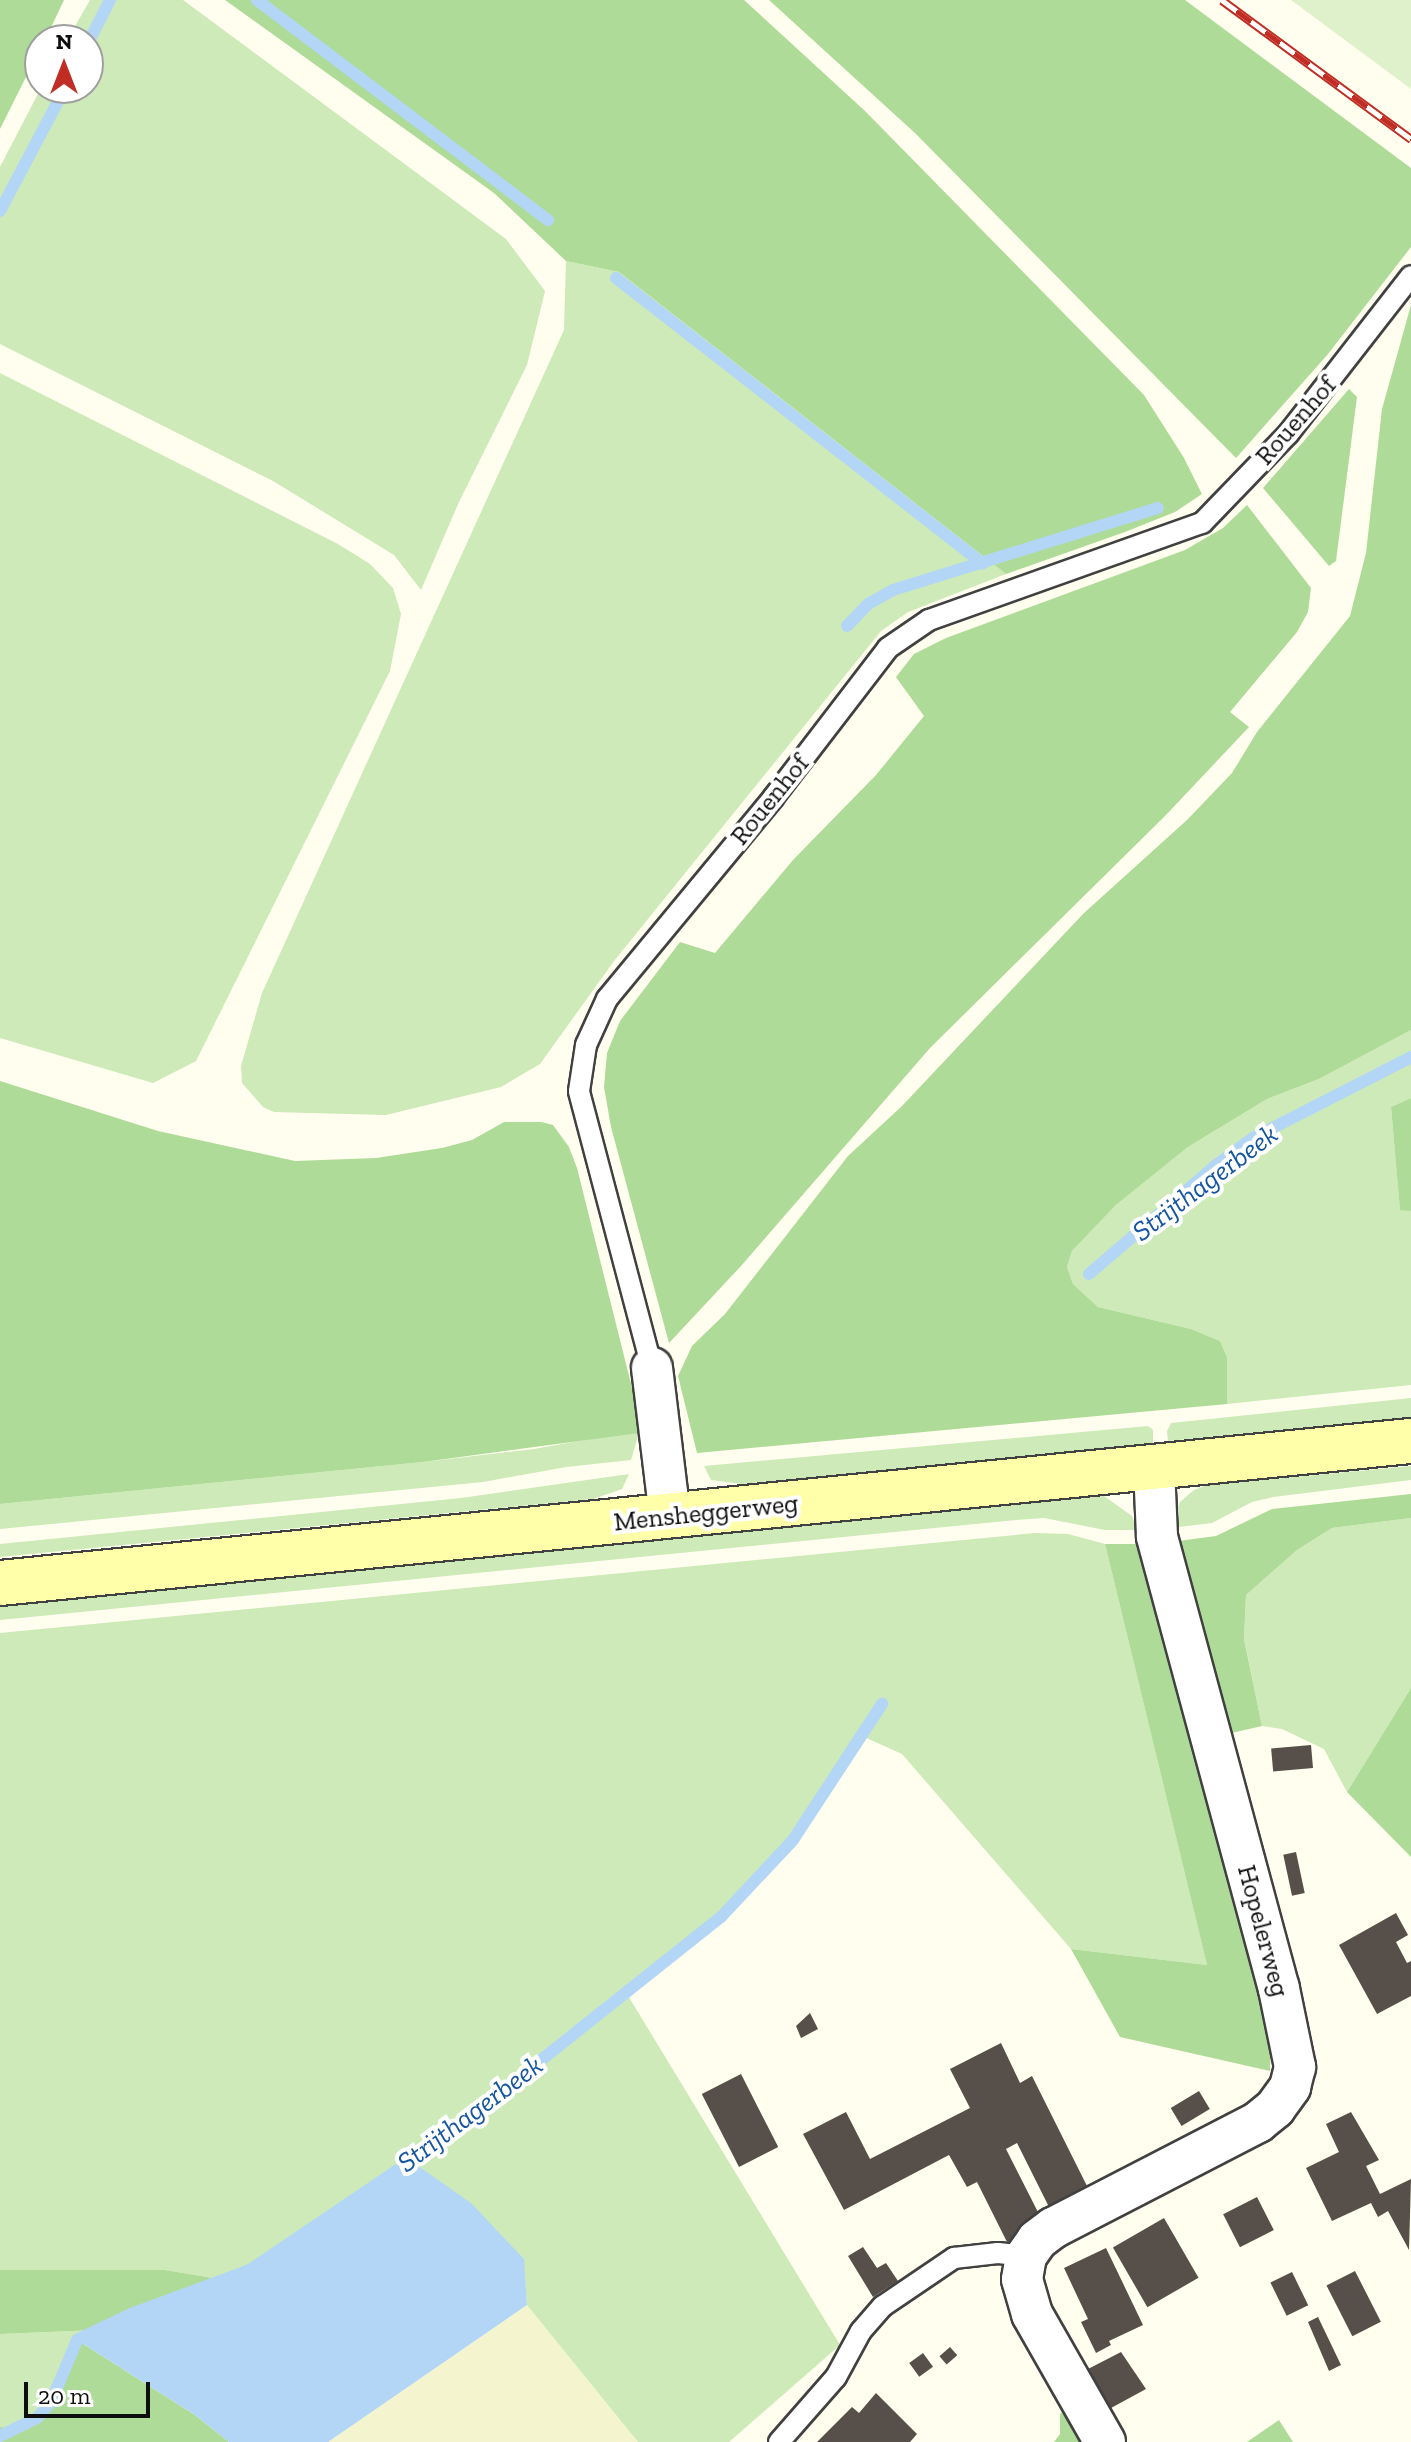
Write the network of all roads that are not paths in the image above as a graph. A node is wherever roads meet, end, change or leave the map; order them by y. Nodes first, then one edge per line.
1 (1411, 276) edge
2 (652, 1368) joint
3 (1411, 1441) edge
4 (1154, 1467) junction
5 (670, 1516) junction
6 (0, 1583) edge
7 (1026, 2256) junction
8 (779, 2442) edge
9 (1105, 2442) edge

1 - 2 lane, Rouenhof
2 - 5 street, Rouenhof
3 - 4 main road, Mensheggerweg
4 - 5 main road, Mensheggerweg
4 - 7 street, Hopelerweg
5 - 6 main road, Mensheggerweg
7 - 8 lane
7 - 9 street

